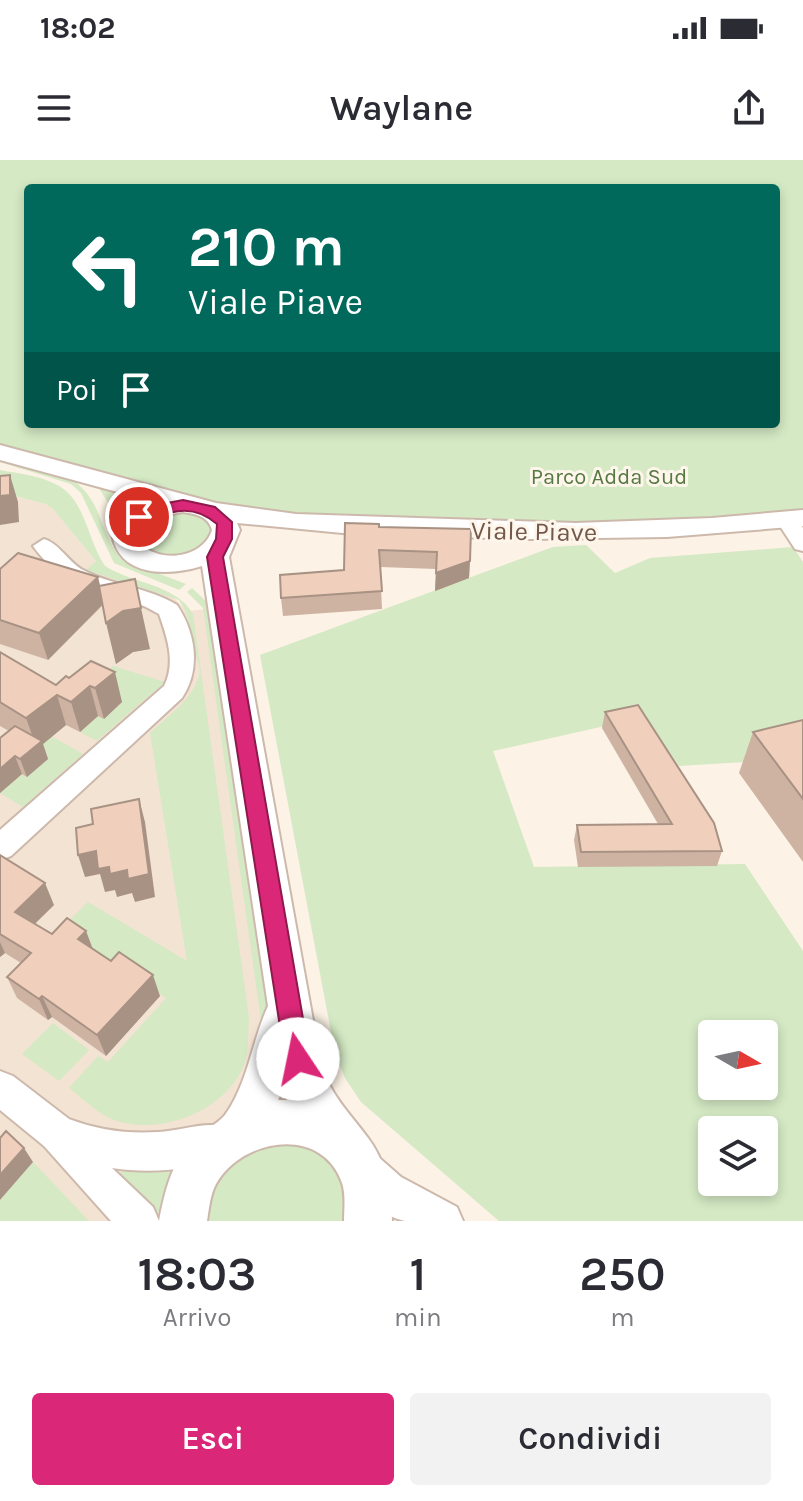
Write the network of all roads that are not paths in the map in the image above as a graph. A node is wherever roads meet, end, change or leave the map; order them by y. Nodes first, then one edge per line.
1 (0, 452) edge
2 (71, 471) junction
3 (204, 508) junction
4 (795, 519) edge
5 (280, 522) junction
6 (124, 534) junction
7 (222, 541) junction
8 (803, 544) edge
9 (44, 546) dead end
10 (159, 564) junction
11 (223, 608) junction
12 (0, 848) edge
13 (286, 1001) junction
14 (0, 1088) edge
15 (57, 1133) junction
16 (232, 1136) junction
17 (350, 1152) junction
18 (139, 1221) edge
19 (183, 1221) edge
20 (368, 1221) edge
21 (443, 1221) edge

1 - 2 street, Viale Piave
2 - 3 street, Viale Piave
2 - 6 street, Viale Piave
3 - 5 street, Viale Piave
3 - 6 street, Viale Piave
3 - 7 street
4 - 5 street, Viale Piave
4 - 8 street
5 - 7 street, Viale Piave
6 - 10 street, Viale Piave
7 - 10 street, Viale Piave
7 - 11 street
9 - 12 street
10 - 11 street
11 - 13 street
13 - 16 street
13 - 17 street
14 - 15 street
15 - 16 street
15 - 18 street
16 - 17 street
16 - 19 street
17 - 20 street
17 - 21 street

